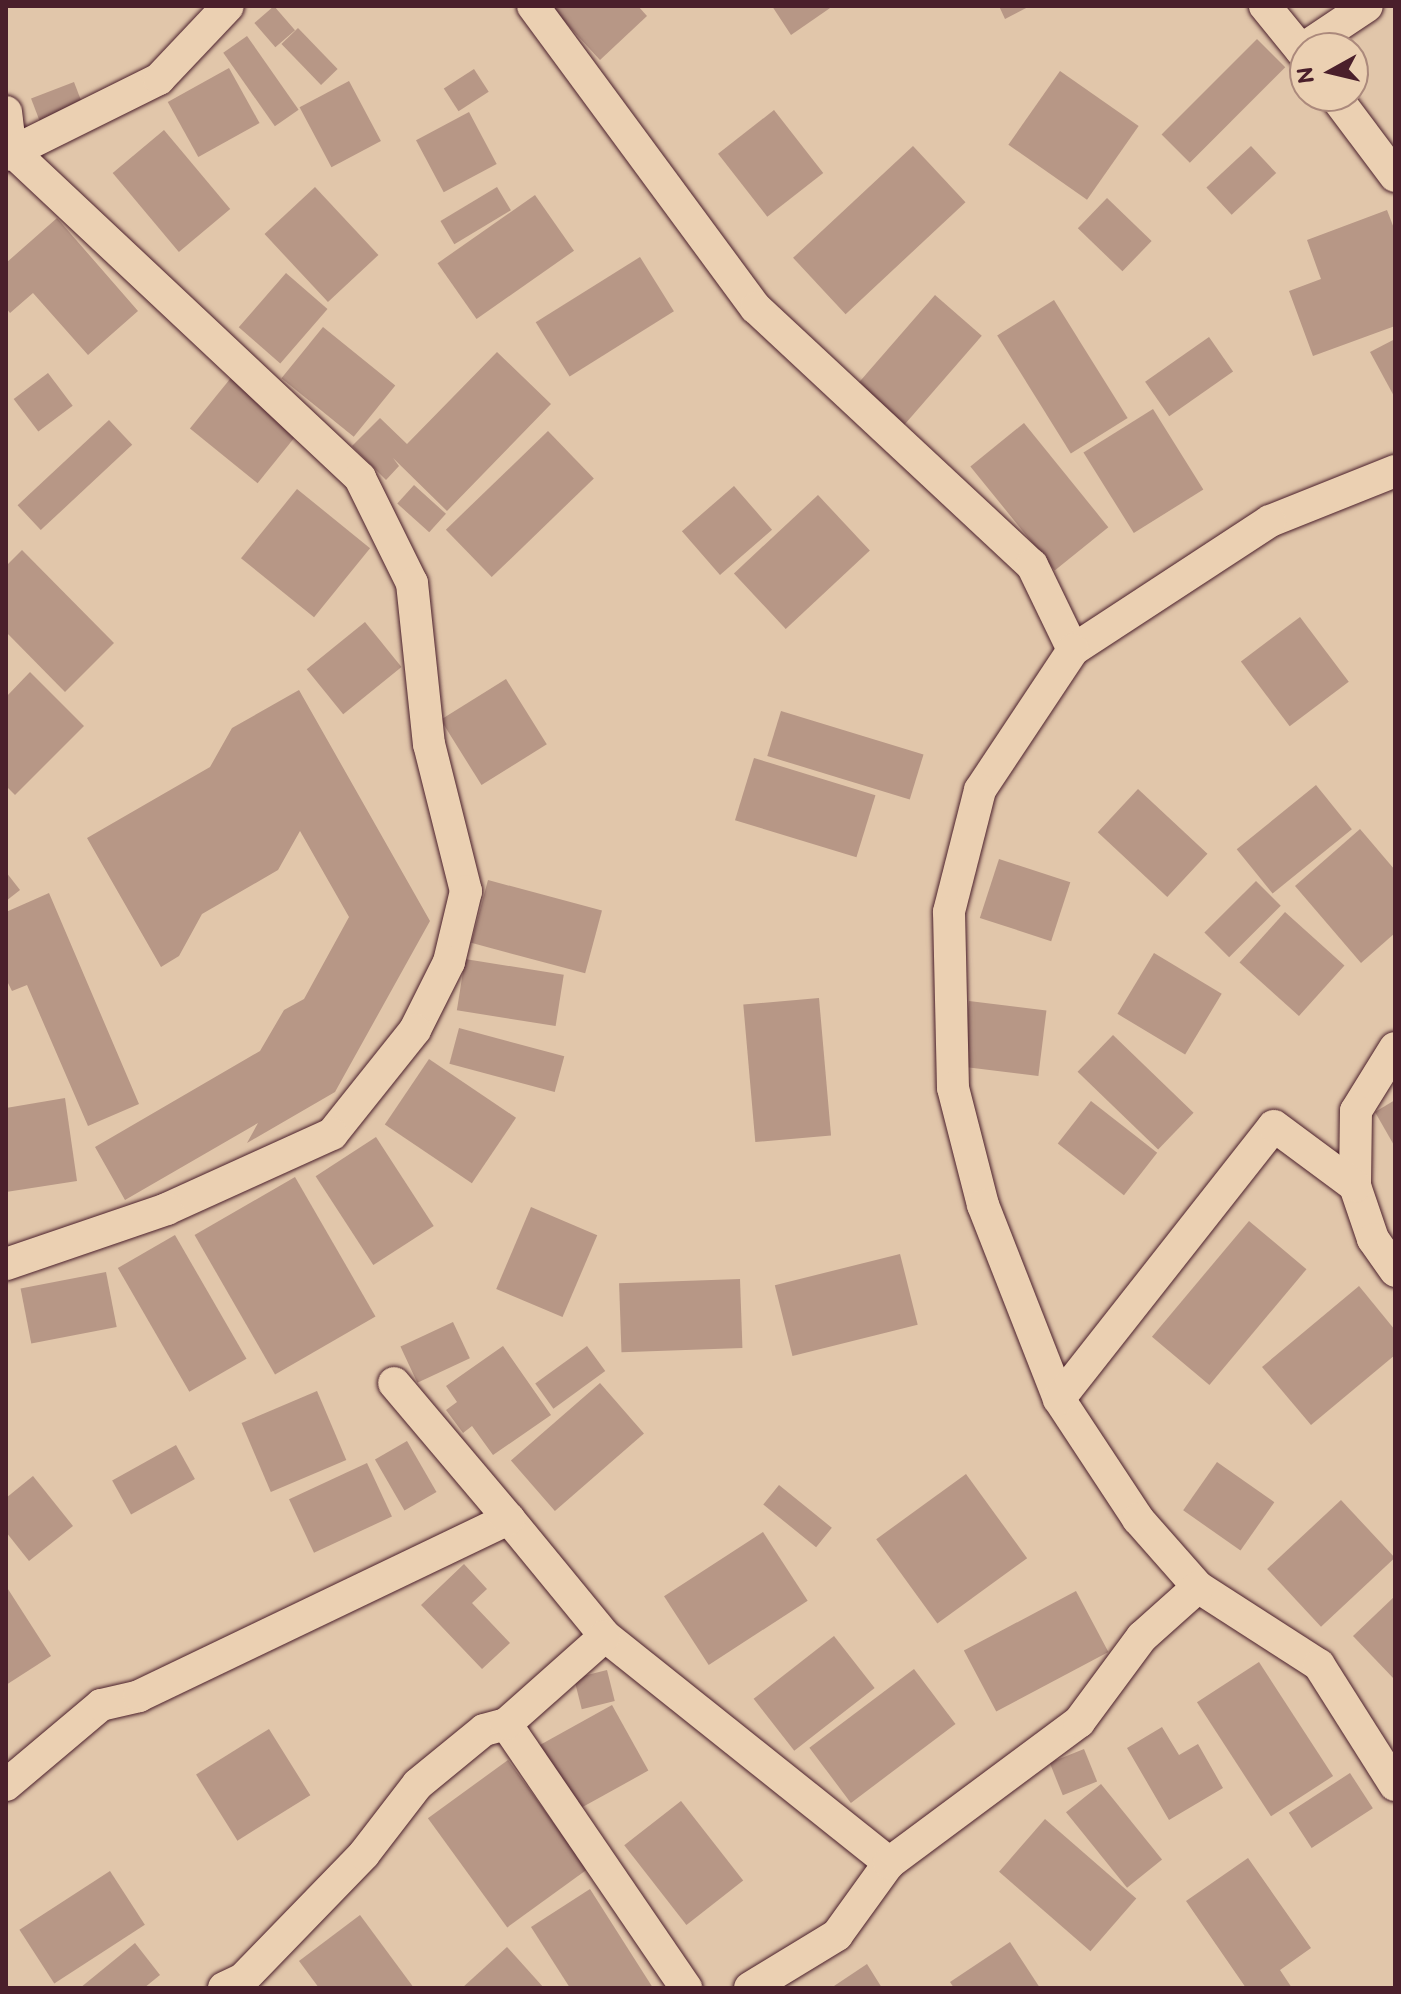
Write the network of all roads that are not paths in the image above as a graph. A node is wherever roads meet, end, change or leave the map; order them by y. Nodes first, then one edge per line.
1 (228, 6) edge
2 (533, 6) edge
3 (1265, 6) edge
4 (1367, 6) edge
5 (1332, 32) edge
6 (1289, 36) edge
7 (6, 112) edge
8 (1347, 112) edge
9 (9, 153) edge
10 (1395, 176) edge
11 (1395, 471) edge
12 (1073, 650) junction
13 (1395, 1048) edge
14 (1355, 1186) junction
15 (6, 1264) edge
16 (1395, 1271) edge
17 (394, 1383) dead end
18 (1059, 1399) junction
19 (509, 1519) junction
20 (1198, 1587) junction
21 (605, 1636) junction
22 (506, 1724) junction
23 (6, 1785) edge
24 (1395, 1785) edge
25 (889, 1863) junction
26 (224, 1988) edge
27 (686, 1988) edge
28 (750, 1988) edge

1 - 9 street
2 - 12 street
3 - 6 street
4 - 5 street
7 - 9 street
8 - 10 street
9 - 15 street
11 - 12 street
12 - 18 street
13 - 14 street
14 - 16 street
14 - 18 street
17 - 19 street
18 - 20 street
19 - 21 street
19 - 23 street
20 - 24 street
20 - 25 street
21 - 22 street
21 - 25 street
22 - 26 street
22 - 27 street
25 - 28 street

